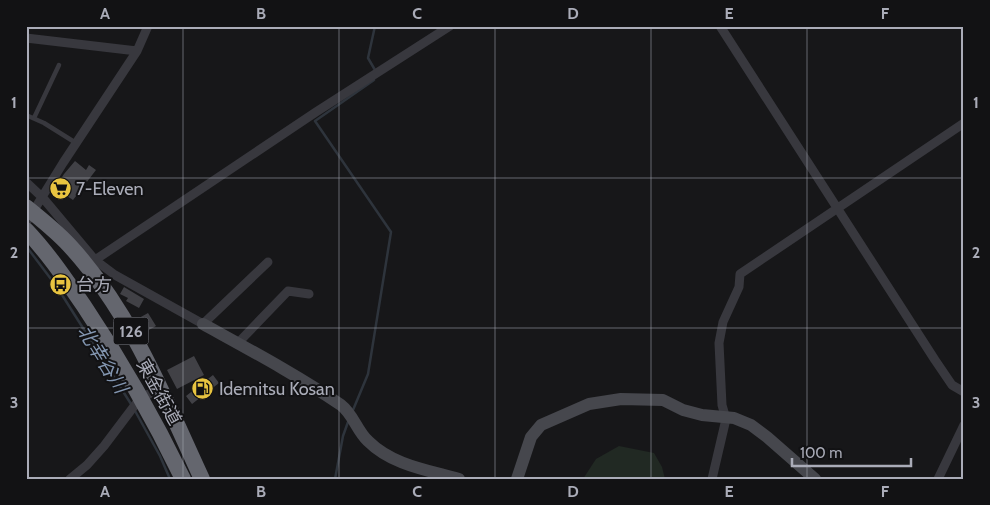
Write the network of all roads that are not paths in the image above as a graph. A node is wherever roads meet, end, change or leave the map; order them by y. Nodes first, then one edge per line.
1 (148, 26) edge
2 (450, 26) edge
3 (720, 26) edge
4 (26, 38) edge
5 (137, 51) junction
6 (59, 64) dead end
7 (26, 115) edge
8 (34, 118) junction
9 (964, 123) edge
10 (76, 143) junction
11 (26, 182) edge
12 (43, 198) junction
13 (837, 208) junction
14 (29, 214) edge
15 (26, 230) edge
16 (95, 260) junction
17 (268, 262) dead end
18 (115, 275) junction
19 (102, 287) junction
20 (309, 294) dead end
21 (203, 324) junction
22 (238, 344) junction
23 (160, 390) junction
24 (964, 392) edge
25 (141, 398) junction
26 (726, 418) junction
27 (964, 425) edge
28 (70, 479) edge
29 (183, 479) edge
30 (202, 479) edge
31 (458, 479) edge
32 (517, 479) edge
33 (712, 479) edge
34 (816, 479) edge
35 (938, 479) edge

1 - 5 street
2 - 16 street
3 - 13 street
4 - 5 street
5 - 10 street
6 - 8 lane
7 - 8 lane
8 - 10 lane
9 - 13 street
10 - 12 street
11 - 12 street
12 - 14 street
12 - 16 street
13 - 24 street
13 - 26 street
14 - 19 highway, 東金街道 / 126
15 - 25 highway, 東金街道 / 126
16 - 18 street
17 - 21 street
18 - 19 street
18 - 21 street
19 - 23 highway, 東金街道 / 126
20 - 22 street
21 - 22 street
22 - 31 street
23 - 25 street
23 - 30 highway, 東金街道 / 126
25 - 28 street
25 - 29 highway, 東金街道 / 126
26 - 32 street
26 - 33 street
26 - 34 street
27 - 35 street

